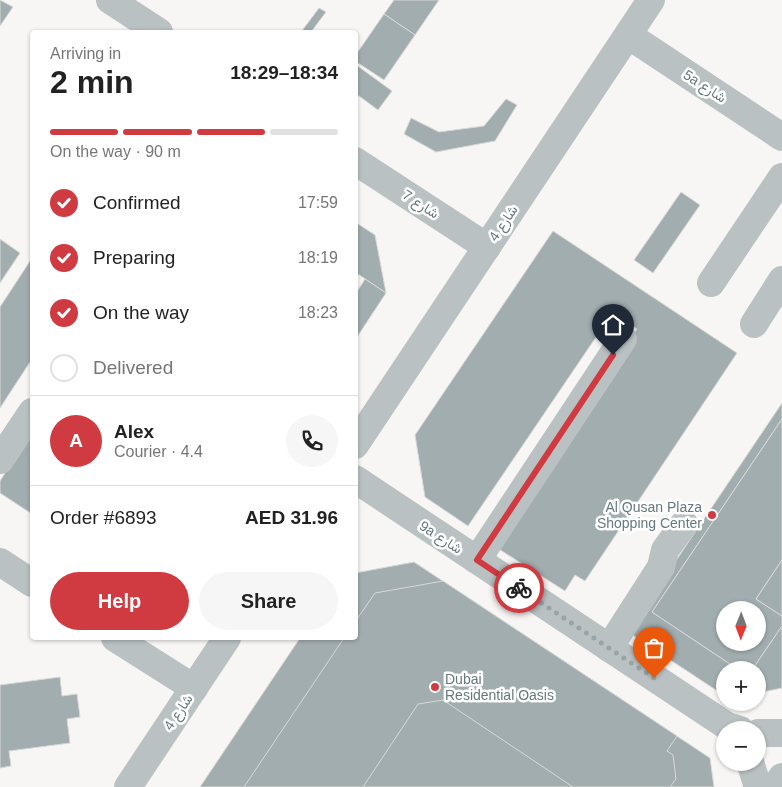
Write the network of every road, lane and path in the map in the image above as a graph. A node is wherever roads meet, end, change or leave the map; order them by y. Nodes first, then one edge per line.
1 (110, 0) edge
2 (651, 0) edge
3 (156, 30) edge
4 (628, 35) junction
5 (782, 137) edge
6 (358, 163) edge
7 (782, 177) edge
8 (487, 247) junction
9 (782, 280) edge
10 (711, 283) dead end
11 (754, 324) dead end
12 (623, 339) dead end
13 (30, 415) edge
14 (358, 440) edge
15 (0, 460) edge
16 (358, 481) edge
17 (684, 524) dead end
18 (477, 560) junction
19 (0, 562) edge
20 (30, 583) edge
21 (118, 640) edge
22 (227, 640) edge
23 (604, 644) junction
24 (194, 688) junction
25 (721, 721) edge
26 (766, 733) edge
27 (782, 733) edge
28 (753, 771) edge
29 (782, 777) edge
30 (128, 787) edge
31 (758, 787) edge
32 (775, 787) edge

1 - 3 street
2 - 4 street, شارع 4
4 - 5 street, 5a شارع
4 - 8 street, شارع 4
6 - 8 street, شارع 7
7 - 10 street
8 - 14 street, شارع 4
9 - 11 street
12 - 18 street
13 - 15 street
16 - 18 street, 9a شارع
17 - 23 street
18 - 23 street, 9a شارع
19 - 20 street
21 - 24 street
22 - 24 street, شارع 4
23 - 25 street, 9a شارع
24 - 30 street, شارع 4
26 - 27 street
28 - 31 street
29 - 32 street

